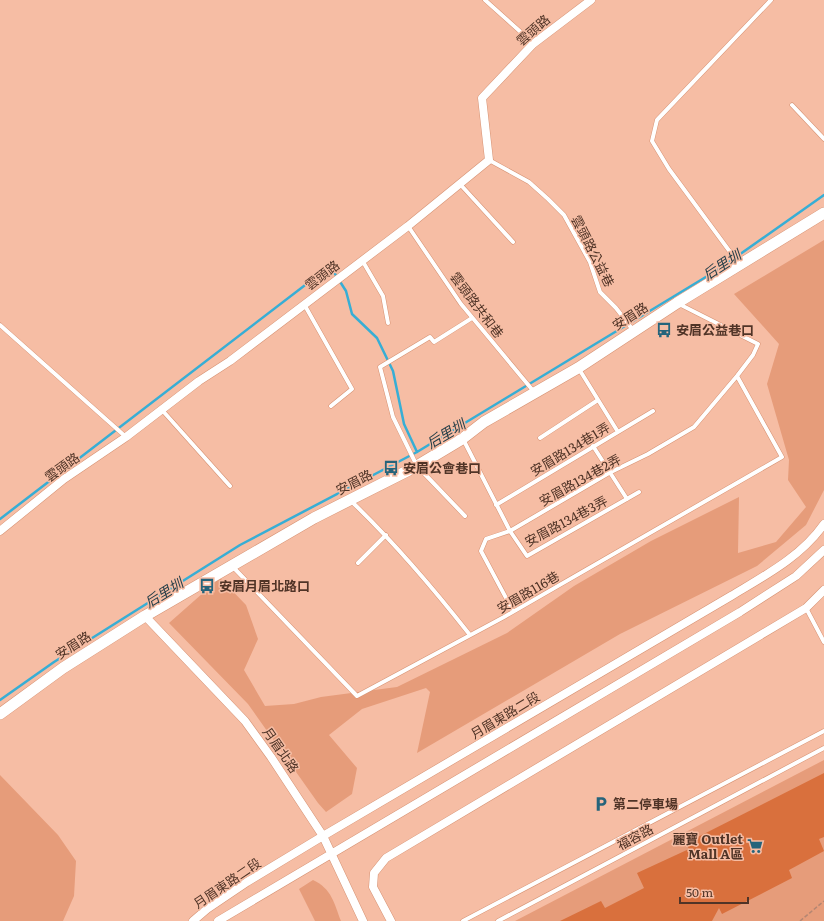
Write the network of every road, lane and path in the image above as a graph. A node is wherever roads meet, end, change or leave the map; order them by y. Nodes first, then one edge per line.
1 (485, 0) edge
2 (591, 0) edge
3 (771, 0) edge
4 (533, 44) junction
5 (792, 105) dead end
6 (824, 139) edge
7 (489, 160) junction
8 (459, 183) junction
9 (824, 213) edge
10 (408, 226) junction
11 (512, 242) dead end
12 (362, 260) junction
13 (739, 265) junction
14 (677, 303) junction
15 (304, 304) junction
16 (472, 318) junction
17 (388, 323) dead end
18 (0, 325) edge
19 (633, 331) junction
20 (578, 368) junction
21 (737, 376) junction
22 (535, 393) junction
23 (598, 400) junction
24 (331, 406) dead end
25 (162, 410) junction
26 (653, 411) dead end
27 (618, 432) junction
28 (126, 437) junction
29 (540, 438) dead end
30 (462, 439) junction
31 (593, 446) junction
32 (418, 466) junction
33 (609, 473) junction
34 (230, 486) dead end
35 (639, 492) dead end
36 (627, 499) junction
37 (349, 500) junction
38 (496, 505) junction
39 (464, 516) dead end
40 (824, 524) edge
41 (0, 531) edge
42 (510, 531) junction
43 (386, 535) junction
44 (824, 550) edge
45 (358, 563) dead end
46 (232, 566) junction
47 (824, 590) edge
48 (806, 608) junction
49 (514, 611) junction
50 (145, 616) junction
51 (470, 635) junction
52 (824, 642) edge
53 (0, 714) edge
54 (824, 731) edge
55 (824, 748) edge
56 (323, 836) junction
57 (332, 855) junction
58 (824, 902) edge
59 (193, 921) edge
60 (218, 921) edge
61 (363, 921) edge
62 (391, 921) edge
63 (464, 921) edge
64 (498, 921) edge
65 (800, 921) edge

1 - 4 lane
2 - 4 street, 雲頭路
3 - 13 lane
4 - 7 street, 雲頭路
5 - 6 lane
7 - 8 street, 雲頭路
7 - 19 lane, 雲頭路公益巷
8 - 10 street, 雲頭路
8 - 11 lane
9 - 13 street, 安眉路
10 - 12 street, 雲頭路
10 - 16 lane, 雲頭路共和巷
12 - 15 street, 雲頭路
12 - 17 lane
13 - 14 street, 安眉路
14 - 19 street, 安眉路
14 - 21 lane, 安眉路134巷2弄
15 - 24 lane
15 - 25 street, 雲頭路
16 - 22 lane, 雲頭路共和巷
16 - 32 lane
18 - 28 lane
19 - 20 street, 安眉路
20 - 22 street, 安眉路
20 - 23 lane
21 - 33 lane, 安眉路134巷2弄
21 - 49 lane, 安眉路116巷
22 - 30 street, 安眉路
23 - 27 lane
23 - 29 lane
25 - 28 street, 雲頭路
25 - 34 lane
26 - 27 lane, 安眉路134巷1弄
27 - 31 lane, 安眉路134巷1弄
28 - 41 street, 雲頭路
30 - 32 street, 安眉路
30 - 38 lane
31 - 33 lane
31 - 38 lane, 安眉路134巷1弄
32 - 37 street, 安眉路
32 - 39 lane
33 - 36 lane
33 - 42 lane, 安眉路134巷2弄
35 - 36 lane, 安眉路134巷3弄
36 - 42 lane, 安眉路134巷3弄
37 - 43 lane
37 - 46 street, 安眉路
38 - 42 lane
40 - 56 street, 月眉東路二段
42 - 49 lane, 安眉路134巷2弄
43 - 45 lane
43 - 51 lane
44 - 57 street, 月眉東路二段
46 - 50 street, 安眉路
46 - 51 lane, 安眉路116巷
47 - 48 street
48 - 52 lane
48 - 62 street
49 - 51 lane, 安眉路116巷
50 - 53 street, 安眉路
50 - 56 street, 月眉北路
54 - 63 lane
55 - 64 lane, 福容路
56 - 57 street, 月眉北路
56 - 59 street, 月眉東路二段
57 - 60 street, 月眉東路二段
57 - 61 street, 月眉北路
58 - 65 path

